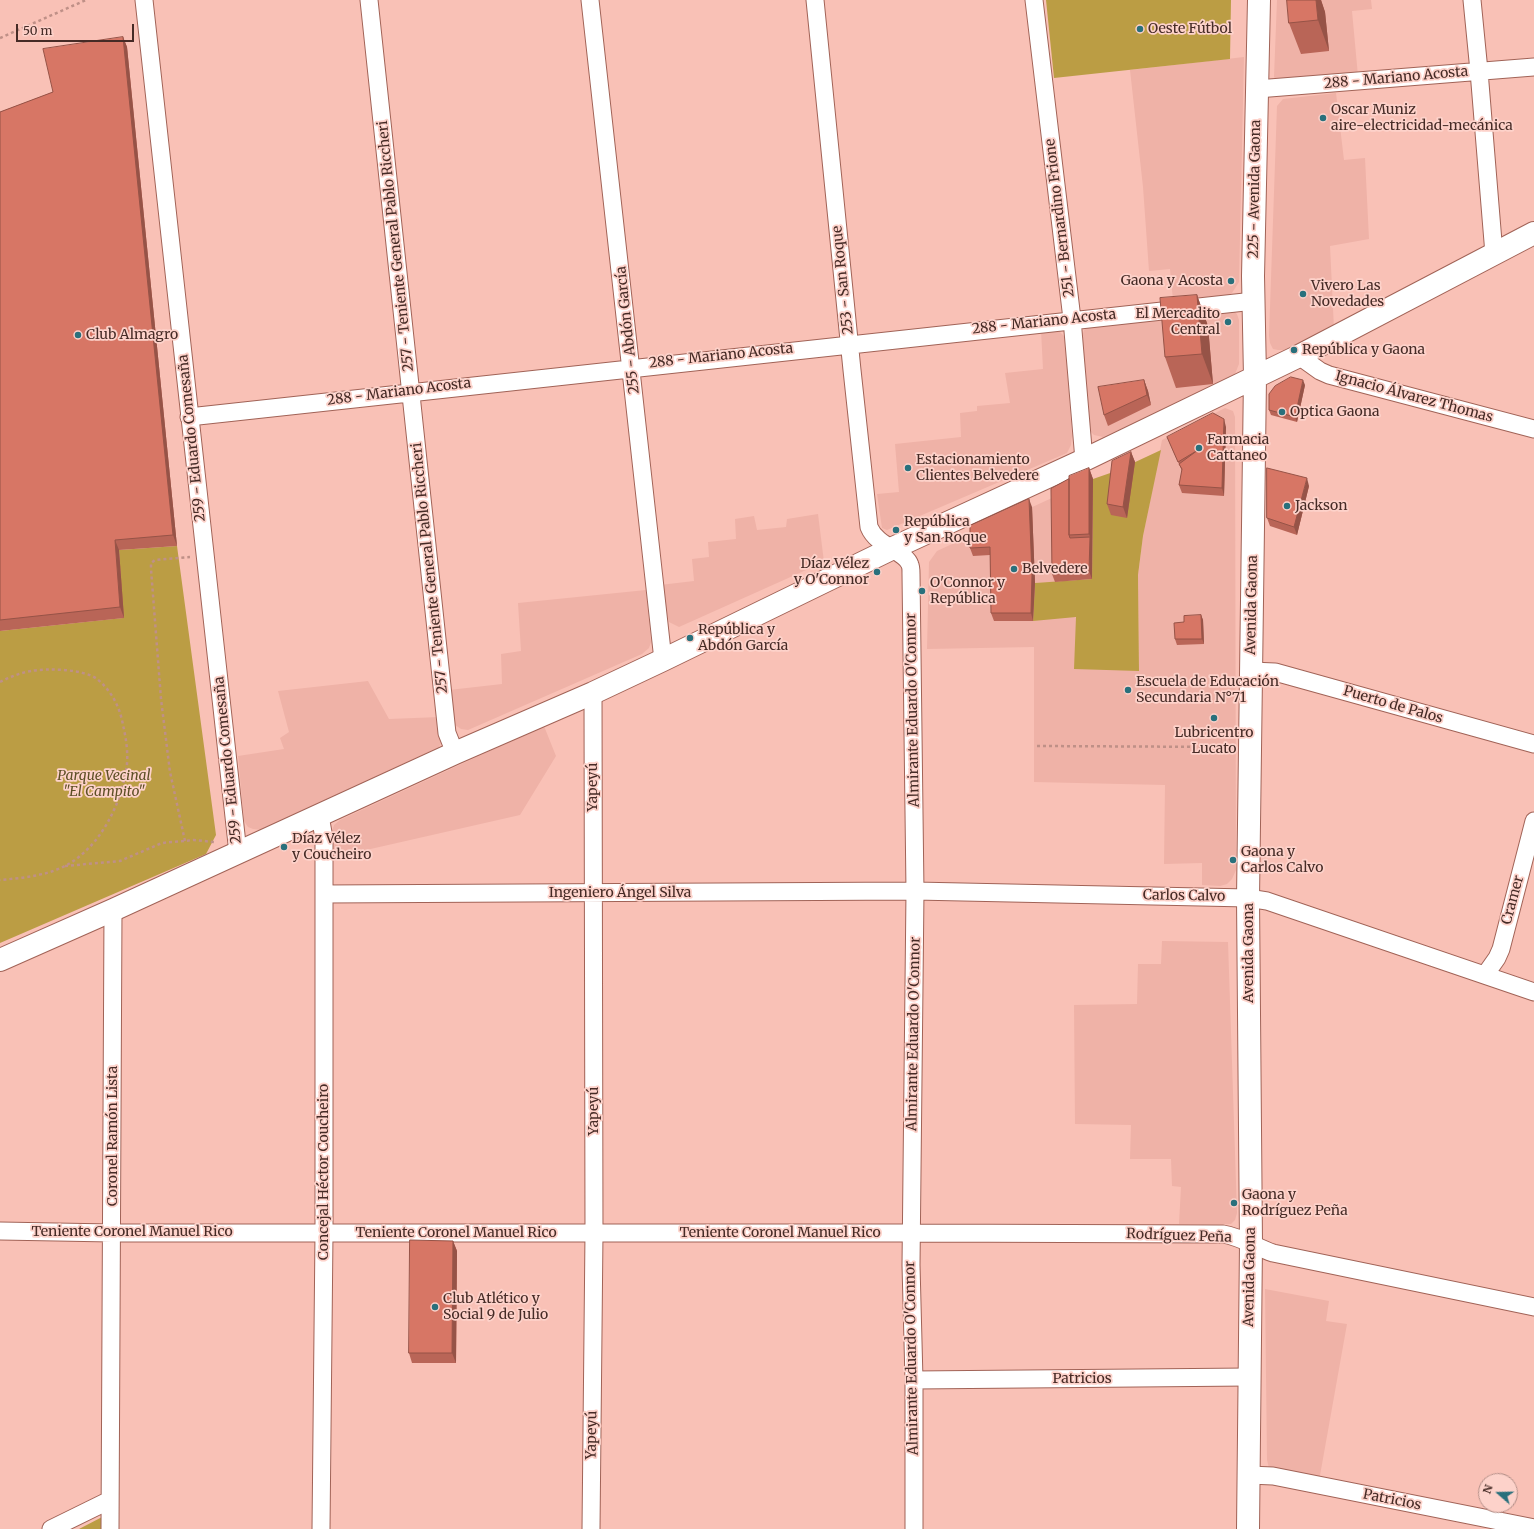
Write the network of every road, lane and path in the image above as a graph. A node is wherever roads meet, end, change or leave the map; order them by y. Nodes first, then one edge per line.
1 (86, 0) edge
2 (144, 0) edge
3 (370, 0) edge
4 (590, 0) edge
5 (815, 0) edge
6 (1034, 0) edge
7 (1259, 0) edge
8 (1472, 0) edge
9 (0, 38) edge
10 (1534, 67) edge
11 (1479, 71) junction
12 (1257, 89) junction
13 (1534, 232) edge
14 (1494, 254) junction
15 (1254, 300) junction
16 (1072, 319) junction
17 (849, 342) junction
18 (1299, 356) junction
19 (632, 366) junction
20 (1255, 377) junction
21 (411, 391) junction
22 (189, 417) junction
23 (1534, 429) edge
24 (1084, 460) junction
25 (892, 549) junction
26 (204, 556) junction
27 (664, 660) junction
28 (1251, 671) junction
29 (0, 682) edge
30 (593, 693) junction
31 (1534, 744) edge
32 (1037, 746) dead end
33 (1234, 746) dead end
34 (455, 753) junction
35 (320, 816) junction
36 (1534, 821) edge
37 (185, 841) junction
38 (218, 843) dead end
39 (238, 853) junction
40 (65, 866) junction
41 (0, 880) edge
42 (915, 891) junction
43 (324, 894) junction
44 (593, 894) junction
45 (1248, 898) junction
46 (113, 910) junction
47 (24, 949) junction
48 (0, 956) edge
49 (0, 960) edge
50 (1485, 975) junction
51 (1534, 992) edge
52 (0, 1231) edge
53 (112, 1233) junction
54 (324, 1233) junction
55 (594, 1233) junction
56 (911, 1233) junction
57 (1251, 1244) junction
58 (1534, 1306) edge
59 (1249, 1377) junction
60 (914, 1380) junction
61 (1249, 1475) junction
62 (110, 1500) junction
63 (1534, 1528) edge
64 (51, 1529) edge
65 (110, 1529) edge
66 (321, 1529) edge
67 (591, 1529) edge
68 (914, 1529) edge
69 (1248, 1529) edge

1 - 9 path
2 - 22 street, 259 - Eduardo Comesaña
3 - 21 street, 257 - Teniente General Pablo Riccheri
4 - 19 street, 255 - Abdón García
5 - 17 street, 253 - San Roque
6 - 16 street, 251 - Bernardino Frione
7 - 12 main road, 225 - Avenida Gaona
8 - 11 street
10 - 11 street, 288 - Mariano Acosta
11 - 12 street, 288 - Mariano Acosta
11 - 14 street
12 - 15 main road, 225 - Avenida Gaona
13 - 14 main road
14 - 18 main road
15 - 16 street, 288 - Mariano Acosta
15 - 20 main road, 225 - Avenida Gaona
16 - 17 street, 288 - Mariano Acosta
16 - 24 street, 251 - Bernardino Frione
17 - 19 street, 288 - Mariano Acosta
17 - 25 street, 253 - San Roque
18 - 20 main road
18 - 23 street, Ignacio Álvarez Thomas
19 - 21 street, 288 - Mariano Acosta
19 - 27 street, 255 - Abdón García
20 - 24 main road
20 - 28 main road, Avenida Gaona
21 - 22 street, 288 - Mariano Acosta
21 - 34 street, 257 - Teniente General Pablo Riccheri
22 - 26 street, 259 - Eduardo Comesaña
24 - 25 main road
25 - 27 main road
25 - 42 street, Almirante Eduardo O'Connor
26 - 37 path
26 - 39 street, 259 - Eduardo Comesaña
27 - 30 main road
28 - 31 street, Puerto de Palos
28 - 45 main road, Avenida Gaona
29 - 40 path
30 - 34 main road
30 - 44 street, Yapeyú
32 - 33 path
34 - 35 main road
35 - 39 main road
35 - 43 street, Concejal Héctor Coucheiro
36 - 50 street, Cramer
37 - 38 path
37 - 40 path
39 - 46 main road
40 - 41 path
42 - 44 street, Ingeniero Ángel Silva
42 - 45 street, Carlos Calvo
42 - 56 street, Almirante Eduardo O'Connor
43 - 44 street, Ingeniero Ángel Silva
43 - 54 street, Concejal Héctor Coucheiro
44 - 55 street, Yapeyú
45 - 50 street, Carlos Calvo
45 - 57 main road, Avenida Gaona
46 - 47 main road
46 - 53 street, Coronel Ramón Lista
47 - 48 main road
47 - 49 main road
50 - 51 street, Carlos Calvo
52 - 53 street, Teniente Coronel Manuel Rico
53 - 54 street, Teniente Coronel Manuel Rico
53 - 62 street, Coronel Ramón Lista
54 - 55 street, Teniente Coronel Manuel Rico
54 - 66 street, Concejal Héctor Coucheiro
55 - 56 street, Teniente Coronel Manuel Rico
55 - 67 street, Yapeyú
56 - 57 street, Rodríguez Peña
56 - 60 street, Almirante Eduardo O'Connor
57 - 58 street, Rodríguez Peña
57 - 59 main road, Avenida Gaona
59 - 60 street, Patricios
59 - 61 main road, Avenida Gaona
60 - 68 street, Almirante Eduardo O'Connor
61 - 63 street, Patricios
61 - 69 main road, Avenida Gaona
62 - 64 street
62 - 65 street, Coronel Ramón Lista

